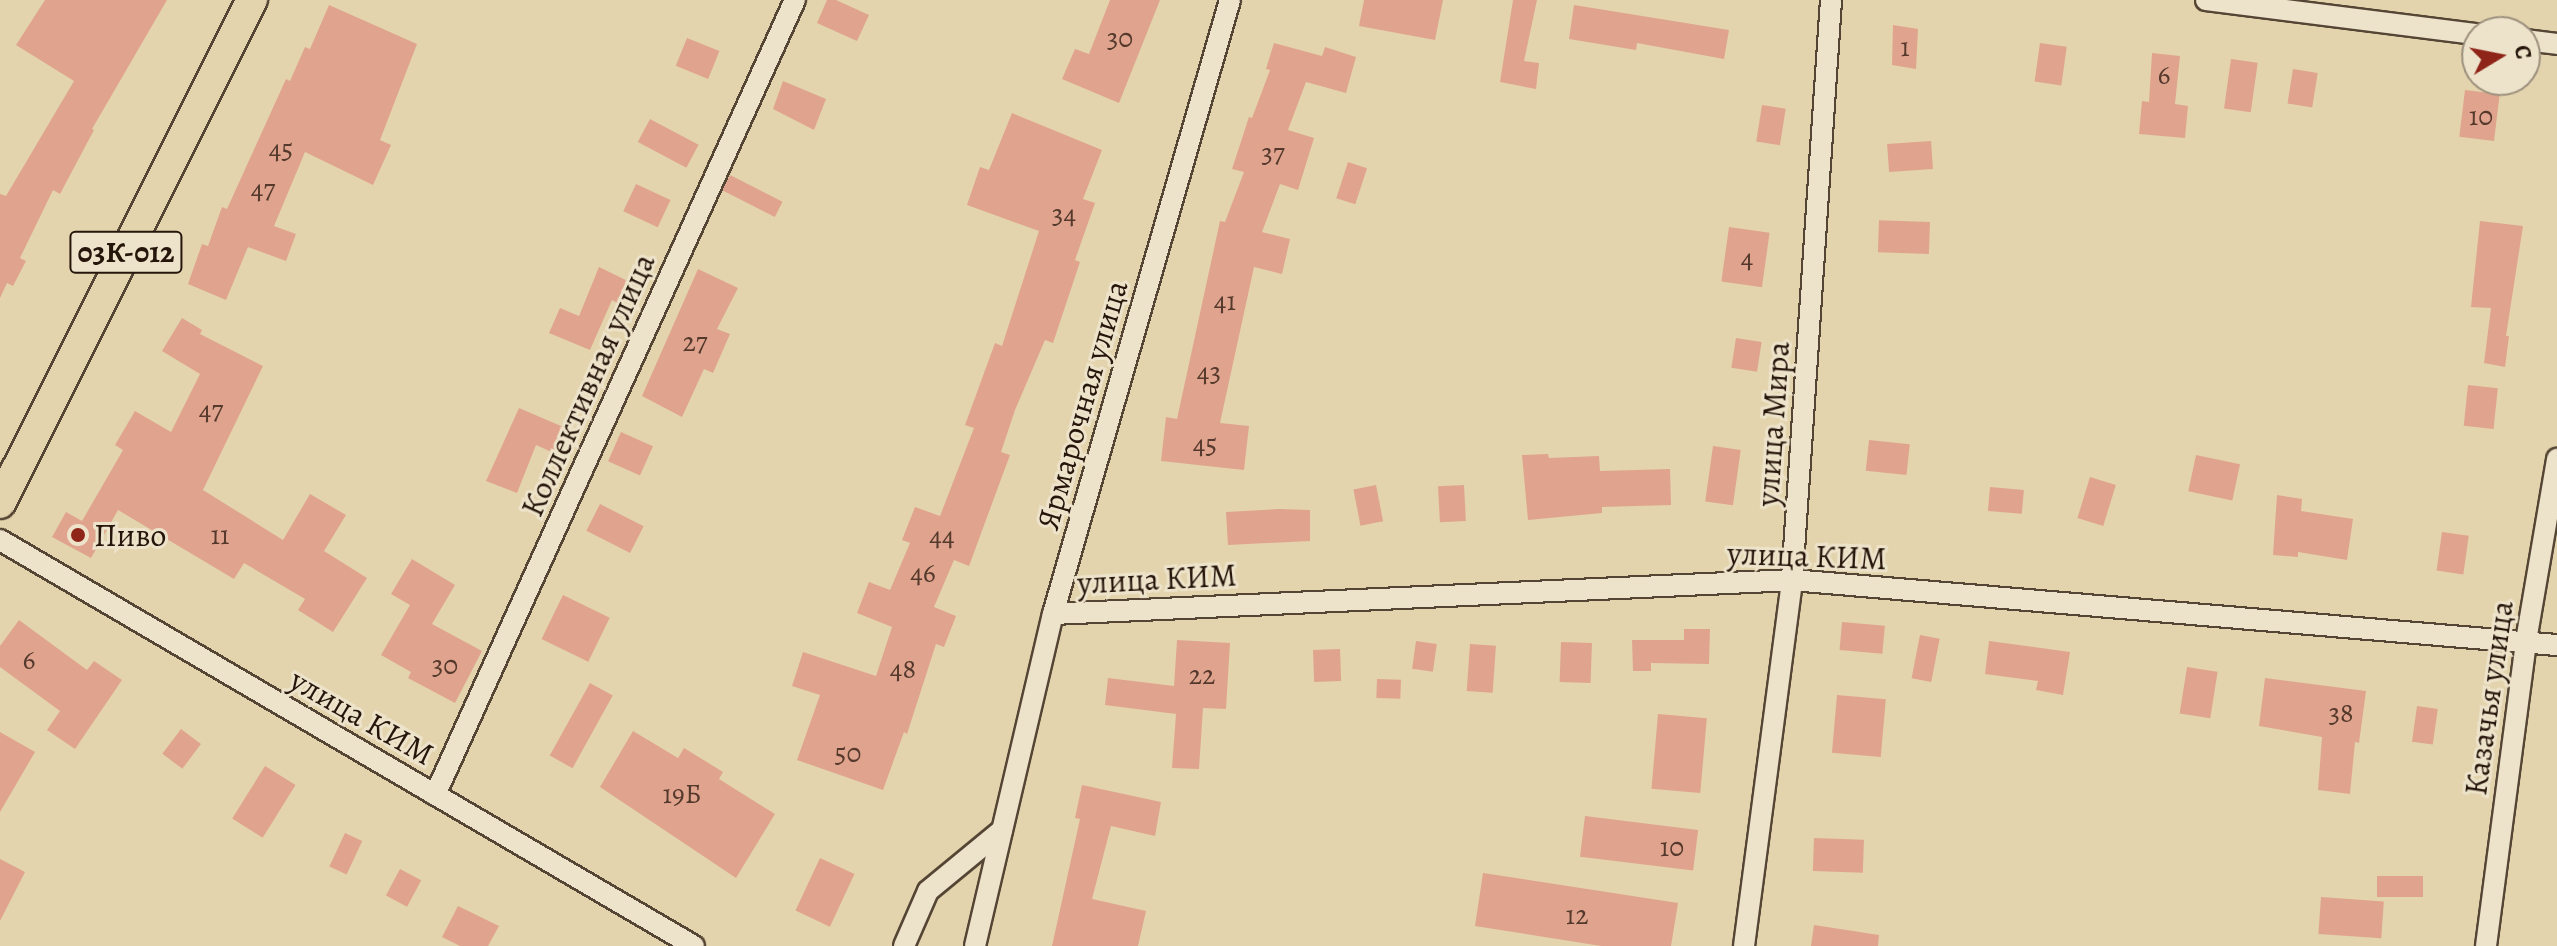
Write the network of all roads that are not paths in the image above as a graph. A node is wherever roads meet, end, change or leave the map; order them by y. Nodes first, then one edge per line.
1 (252, 0) edge
2 (795, 0) edge
3 (1230, 0) edge
4 (1831, 0) edge
5 (2206, 0) edge
6 (2461, 32) edge
7 (2557, 459) edge
8 (0, 503) edge
9 (0, 540) edge
10 (1792, 580) junction
11 (1053, 614) junction
12 (2526, 641) junction
13 (2557, 645) edge
14 (435, 795) junction
15 (1002, 830) junction
16 (694, 946) edge
17 (904, 946) edge
18 (975, 946) edge
19 (1744, 946) edge
20 (2486, 946) edge

1 - 8 main road, 03К-012
2 - 14 street, Коллективная улица
3 - 11 street, Ярмарочная улица
4 - 10 street, улица Мира
5 - 6 street
7 - 12 street, Казачья улица
9 - 14 street, улица КИМ
10 - 11 street, улица КИМ
10 - 12 street, улица КИМ
10 - 19 street, улица Мира
11 - 15 street, Ярмарочная улица
12 - 13 street, улица КИМ
12 - 20 street, Казачья улица
14 - 16 street, улица КИМ
15 - 17 street
15 - 18 street, Ярмарочная улица

